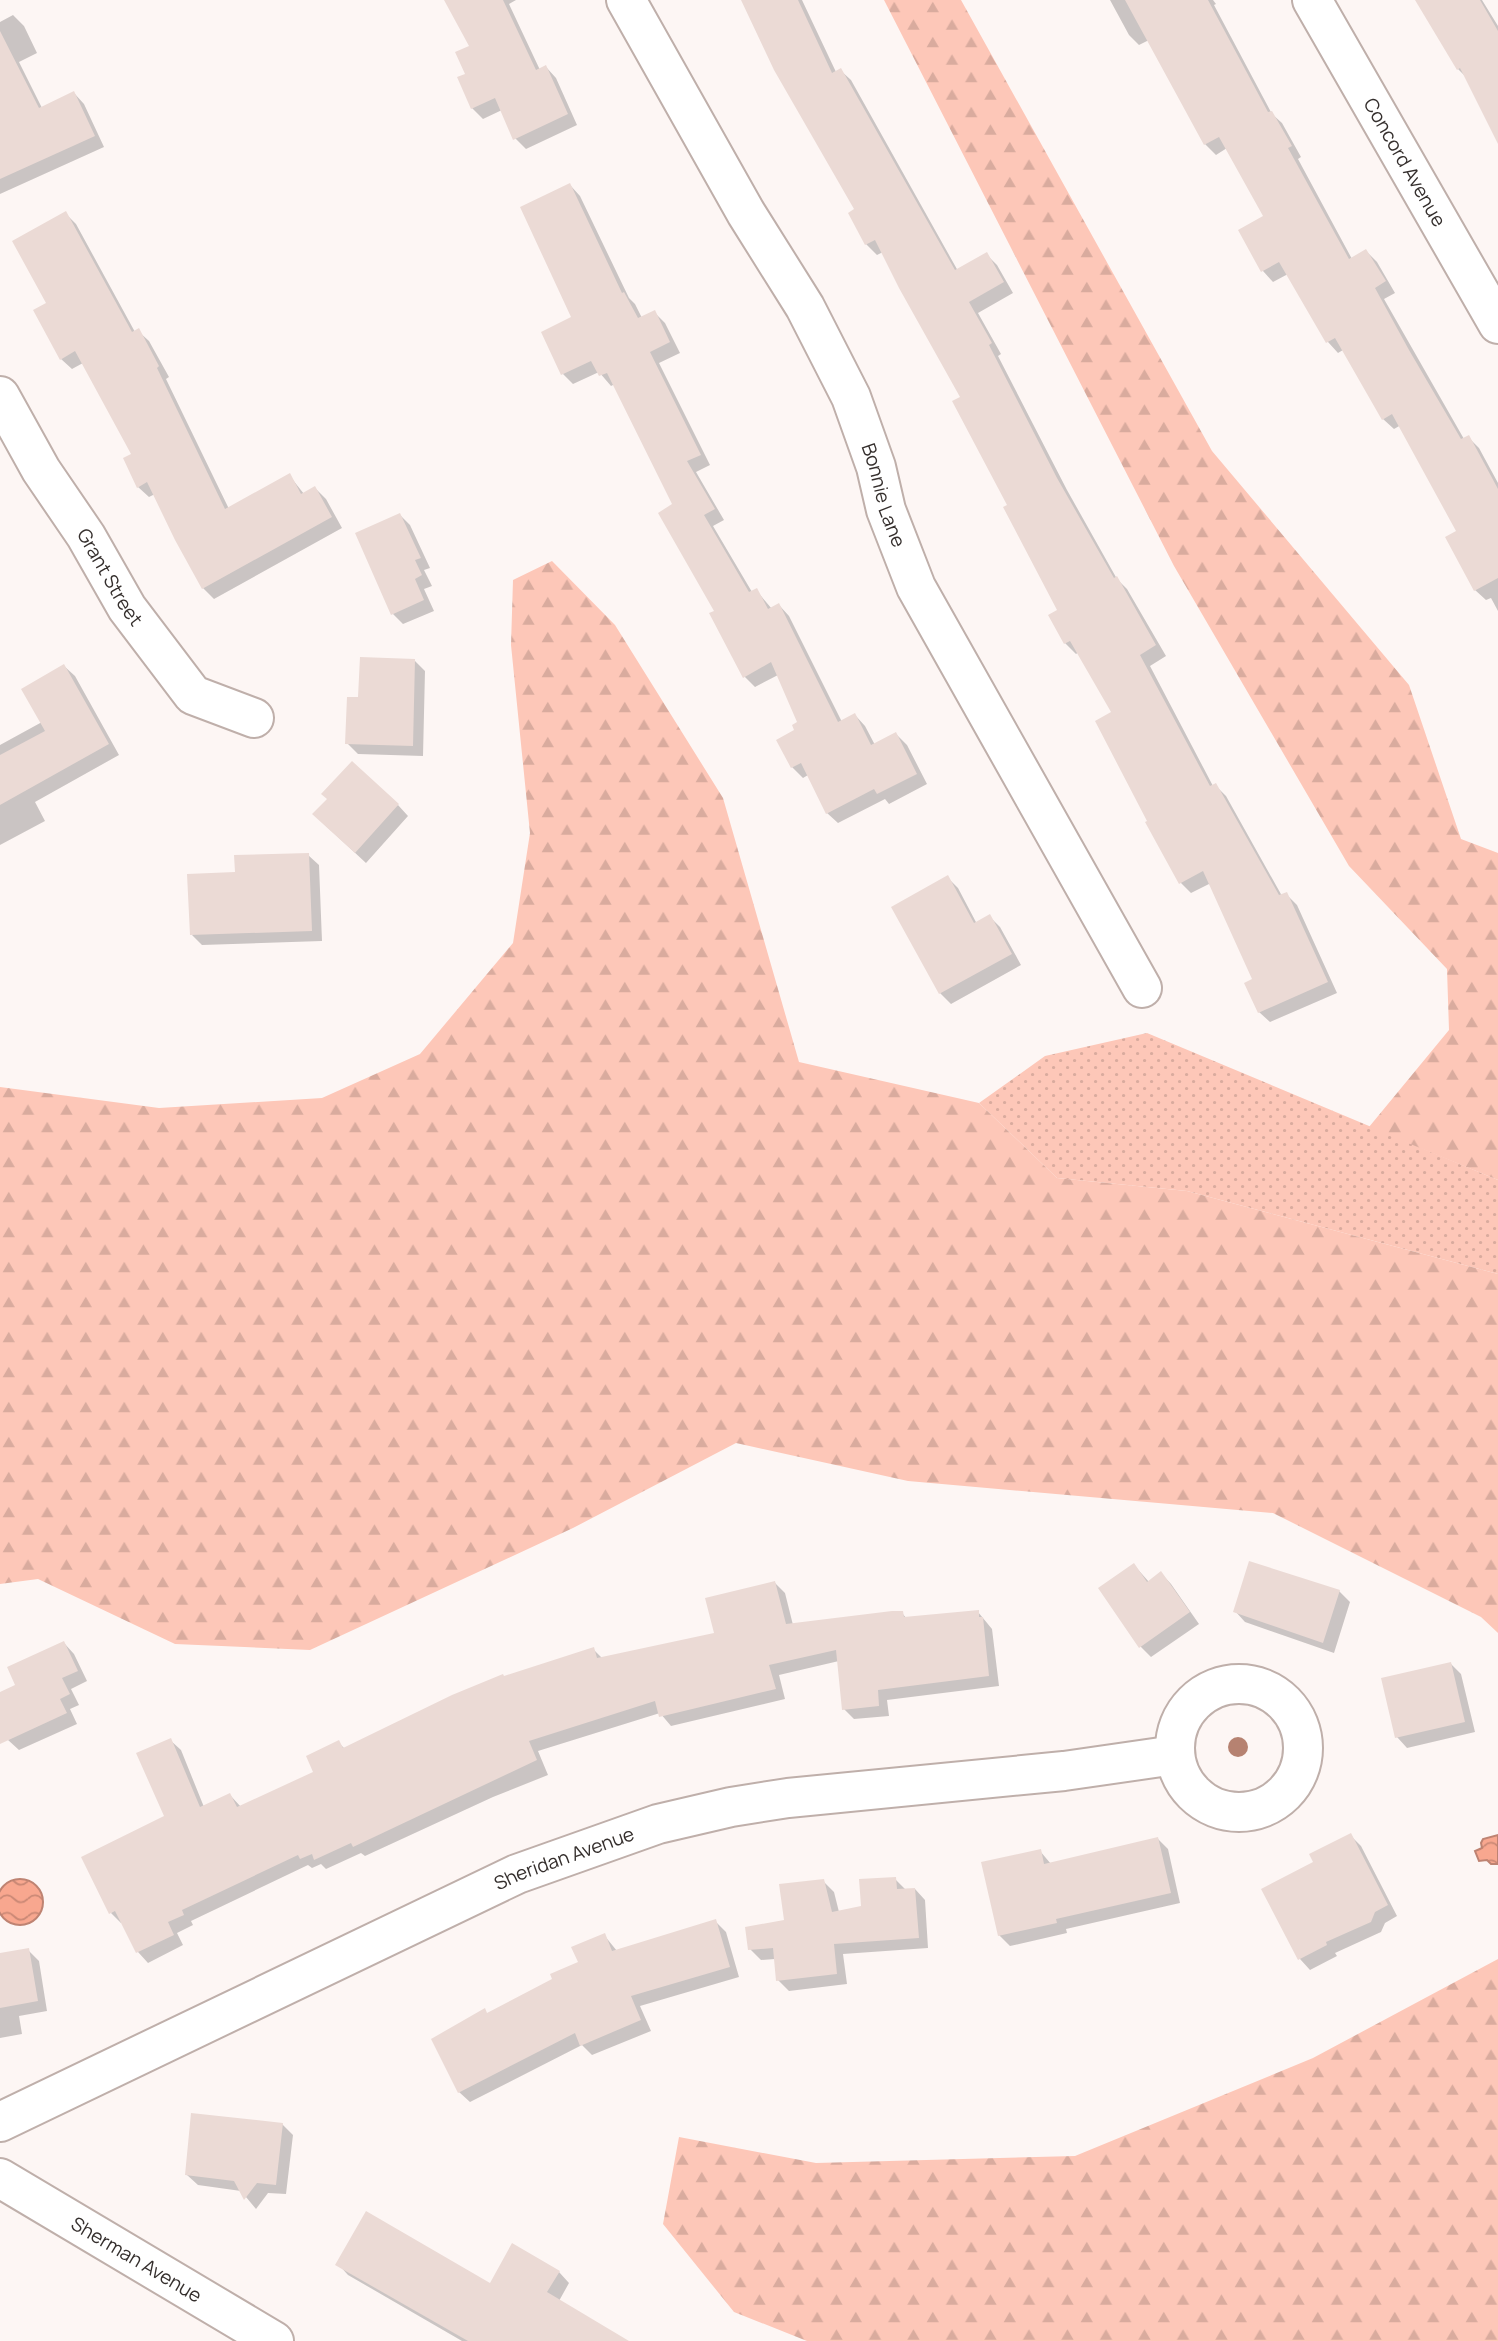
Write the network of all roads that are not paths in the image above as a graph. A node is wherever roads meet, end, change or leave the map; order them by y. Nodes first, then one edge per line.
1 (626, 0) edge
2 (1312, 0) edge
3 (1498, 324) edge
4 (0, 398) edge
5 (254, 718) dead end
6 (1142, 988) dead end
7 (1175, 1755) dead end
8 (0, 2122) edge
9 (0, 2178) edge
10 (274, 2341) edge

1 - 6 street, Bonnie Lane
2 - 3 street, Concord Avenue
4 - 5 street, Grant Street
7 - 8 street, Sheridan Avenue
9 - 10 street, Sherman Avenue

